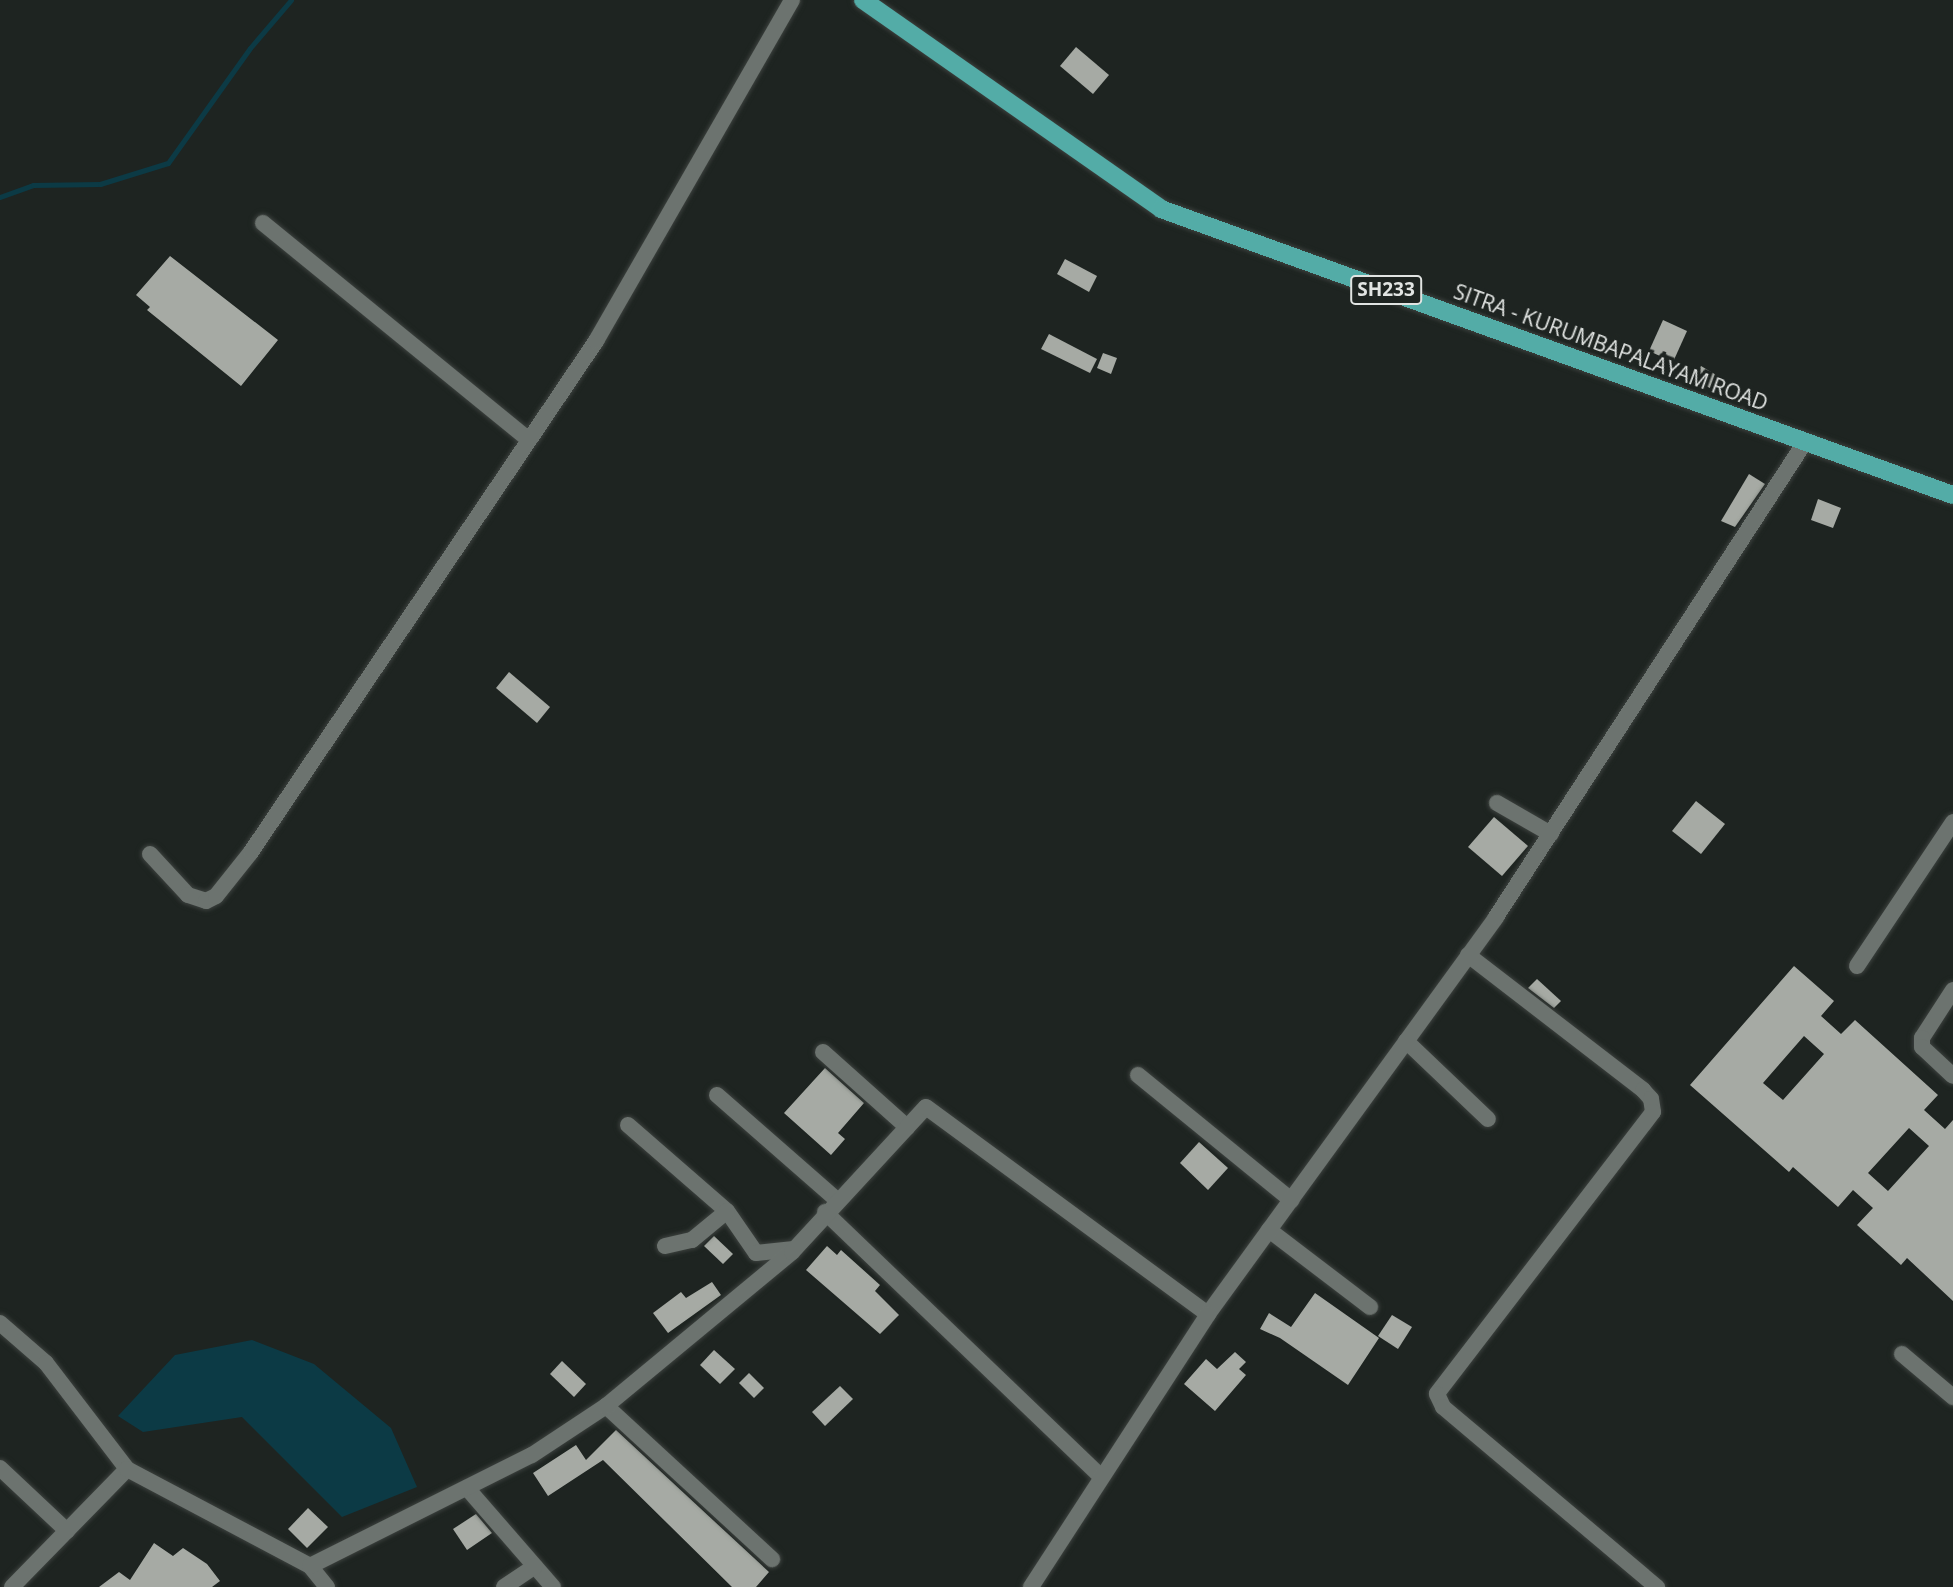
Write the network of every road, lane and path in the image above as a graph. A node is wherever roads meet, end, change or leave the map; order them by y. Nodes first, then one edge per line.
1 (792, 0) edge
2 (863, 0) edge
3 (263, 223) dead end
4 (529, 440) junction
5 (1805, 442) junction
6 (1953, 495) edge
7 (1497, 803) dead end
8 (1953, 822) edge
9 (1551, 835) junction
10 (150, 854) dead end
11 (1468, 955) junction
12 (1857, 966) dead end
13 (1953, 990) edge
14 (1406, 1041) junction
15 (823, 1052) dead end
16 (1138, 1075) dead end
17 (1953, 1076) edge
18 (717, 1095) dead end
19 (1488, 1119) dead end
20 (628, 1125) dead end
21 (907, 1127) junction
22 (837, 1200) junction
23 (1291, 1200) junction
24 (727, 1211) junction
25 (825, 1212) junction
26 (1269, 1230) junction
27 (665, 1246) dead end
28 (794, 1249) junction
29 (1370, 1307) dead end
30 (1208, 1314) junction
31 (0, 1323) edge
32 (1902, 1354) dead end
33 (1953, 1397) edge
34 (606, 1406) junction
35 (0, 1468) edge
36 (127, 1469) junction
37 (1100, 1476) junction
38 (467, 1488) junction
39 (67, 1531) junction
40 (772, 1559) dead end
41 (310, 1566) junction
42 (535, 1566) junction
43 (12, 1587) edge
44 (327, 1587) edge
45 (504, 1587) edge
46 (553, 1587) edge
47 (1031, 1587) edge
48 (1657, 1587) edge

1 - 4 street
2 - 5 main road, SITRA - KURUMBAPALAYAM ROAD / SH233
3 - 4 street
4 - 10 street
5 - 6 main road, SITRA - KURUMBAPALAYAM ROAD / SH233
5 - 9 street
7 - 9 street
8 - 12 street
9 - 11 street
11 - 14 street
11 - 48 street
13 - 17 street
14 - 19 street
14 - 23 street
15 - 21 street
16 - 23 street
18 - 22 street
20 - 24 street
21 - 22 street
21 - 30 street
22 - 25 street
23 - 26 street
24 - 27 street
24 - 28 street
25 - 28 street
25 - 37 street
26 - 29 street
26 - 30 street
28 - 34 street
30 - 37 street
31 - 36 street
32 - 33 street
34 - 38 street
34 - 40 street
35 - 39 street
36 - 39 street
36 - 41 street
37 - 47 street
38 - 41 street
38 - 42 street
39 - 43 street
41 - 44 street
42 - 45 street
42 - 46 street

